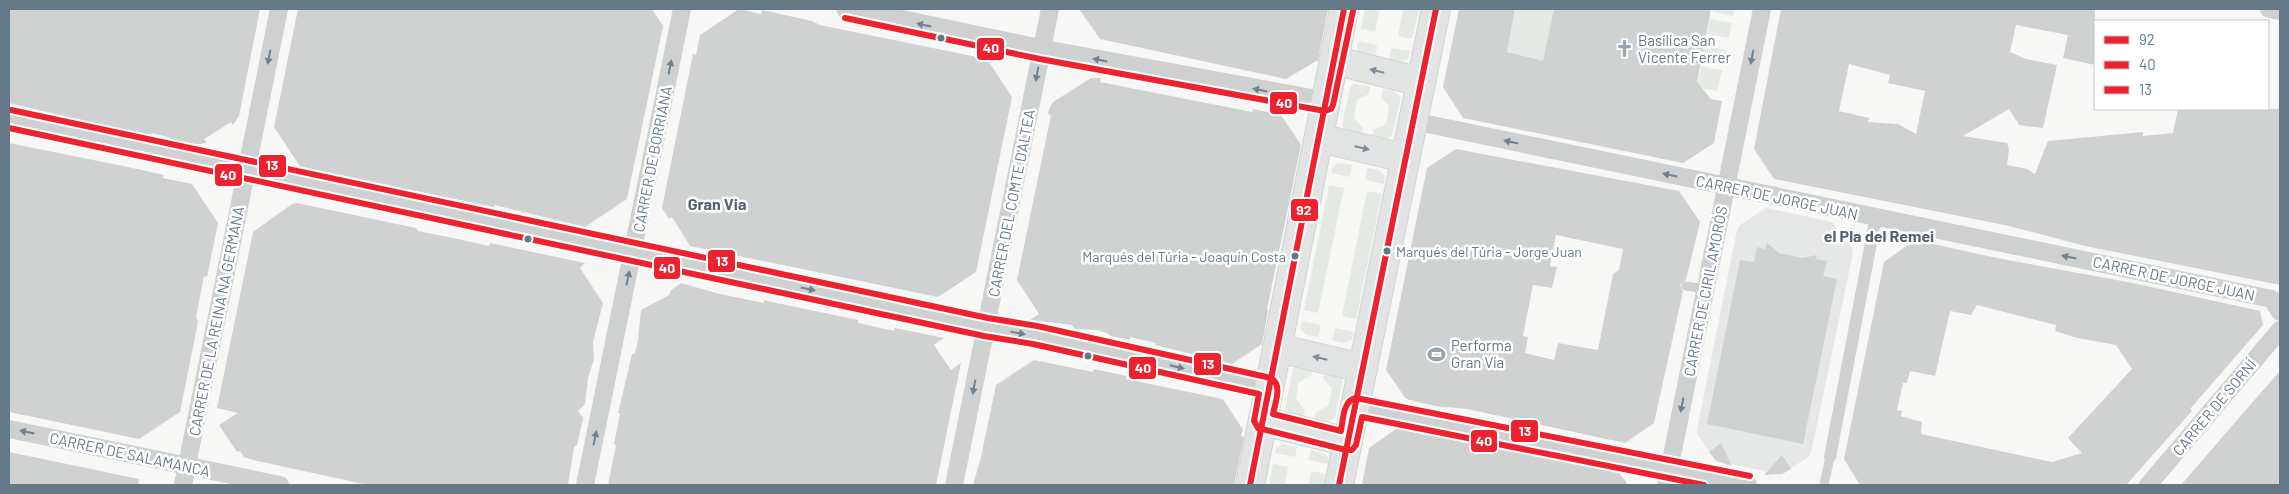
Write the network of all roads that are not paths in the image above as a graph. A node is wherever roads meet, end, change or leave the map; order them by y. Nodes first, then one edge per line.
1 (279, 9) edge
2 (682, 9) edge
3 (847, 9) edge
4 (1050, 9) edge
5 (1344, 9) edge
6 (1436, 9) edge
7 (1762, 9) edge
8 (2269, 9) edge
9 (2280, 11) edge
10 (1042, 50) junction
11 (1333, 60) junction
12 (1421, 82) junction
13 (1325, 102) junction
14 (9, 119) edge
15 (1413, 121) junction
16 (1319, 138) junction
17 (1405, 158) junction
18 (247, 170) junction
19 (1726, 186) junction
20 (1876, 217) junction
21 (634, 253) junction
22 (1686, 286) dead end
23 (1705, 290) junction
24 (2280, 312) edge
25 (986, 327) junction
26 (2278, 329) edge
27 (1277, 348) junction
28 (1363, 368) junction
29 (1269, 387) junction
30 (1355, 407) junction
31 (1263, 421) junction
32 (9, 429) edge
33 (1348, 442) junction
34 (1830, 457) joint
35 (186, 466) junction
36 (1667, 477) edge
37 (182, 485) edge
38 (280, 485) edge
39 (586, 485) edge
40 (954, 485) edge
41 (1250, 485) edge
42 (1339, 485) edge
43 (1748, 485) edge
44 (1824, 485) edge
45 (2148, 485) edge

1 -> 18 street, CARRER DE LA REINA NA GERMANA
21 -> 2 street, CARRER DE BORRIANA
10 -> 3 street
4 - 10 street, CARRER DEL COMTE D'ALTEA
5 - 11 main road
6 - 12 main road
7 -> 19 street, CARRER DE CIRIL AMORÓS
8 - 9 street
13 -> 10 street
10 -> 25 street, CARRER DEL COMTE D'ALTEA
12 -> 11 main road
11 - 13 main road
12 - 15 main road
13 - 16 main road
14 - 18 street
15 - 17 main road
19 -> 15 street, CARRER DE JORGE JUAN
16 -> 17 main road
16 - 27 main road
17 - 28 main road
18 - 21 street
18 - 35 street, CARRER DE LA REINA NA GERMANA
19 - 20 street, CARRER DE JORGE JUAN
19 - 23 street, CARRER DE CIRIL AMORÓS
24 -> 20 street, CARRER DE JORGE JUAN
20 - 34 street
21 -> 25 street
39 -> 21 street, CARRER DE BORRIANA
22 - 23 lane
23 -> 36 street, CARRER DE CIRIL AMORÓS
25 -> 29 street
25 -> 40 street, CARRER DEL COMTE D'ALTEA
26 - 45 street, CARRER DE SORNÍ
28 -> 27 main road
27 - 29 main road
28 - 30 main road
29 - 31 main road
30 - 33 main road
30 - 36 street
31 - 33 main road
31 - 41 main road
35 -> 32 street, CARRER DE SALAMANCA
33 - 42 main road
34 - 44 lane
35 - 37 street, CARRER DE LA REINA NA GERMANA
35 - 38 street, CARRER DE SALAMANCA
36 - 43 street

